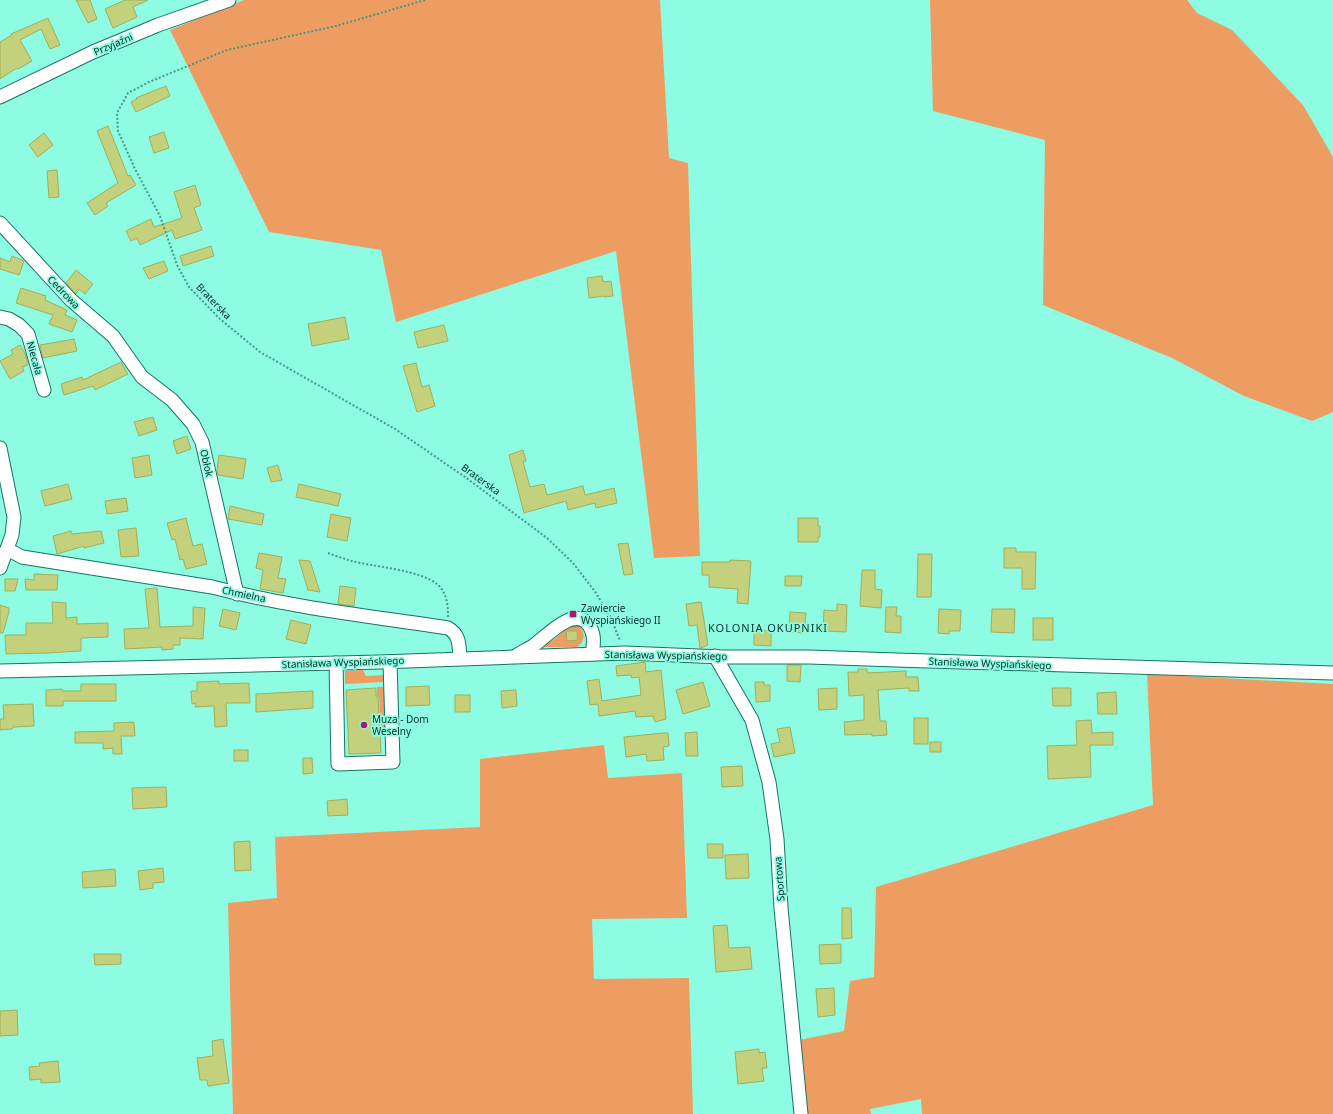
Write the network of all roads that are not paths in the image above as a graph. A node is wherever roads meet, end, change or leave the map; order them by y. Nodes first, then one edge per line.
1 (230, 0) edge
2 (0, 97) edge
3 (0, 222) edge
4 (0, 317) edge
5 (129, 359) joint
6 (44, 390) dead end
7 (0, 448) edge
8 (8, 549) junction
9 (0, 568) edge
10 (237, 594) junction
11 (592, 654) junction
12 (516, 656) junction
13 (715, 656) junction
14 (460, 658) junction
15 (390, 662) junction
16 (336, 663) junction
17 (0, 671) edge
18 (1333, 673) edge
19 (801, 1114) edge

1 - 2 street, Przyjaźni
3 - 5 street, Cedrowa
4 - 6 street, Niecała
5 - 10 street, Obłok
7 - 8 street
8 - 9 street
8 - 10 street, Chmielna
10 - 14 street, Chmielna
11 - 12 street, Stanisława Wyspiańskiego
11 - 12 street
11 - 13 street, Stanisława Wyspiańskiego
12 - 14 street, Stanisława Wyspiańskiego
13 - 18 street, Stanisława Wyspiańskiego
13 - 19 street, Sportowa
14 - 15 street, Stanisława Wyspiańskiego
15 - 16 street, Stanisława Wyspiańskiego
15 - 16 street
16 - 17 street, Stanisława Wyspiańskiego

